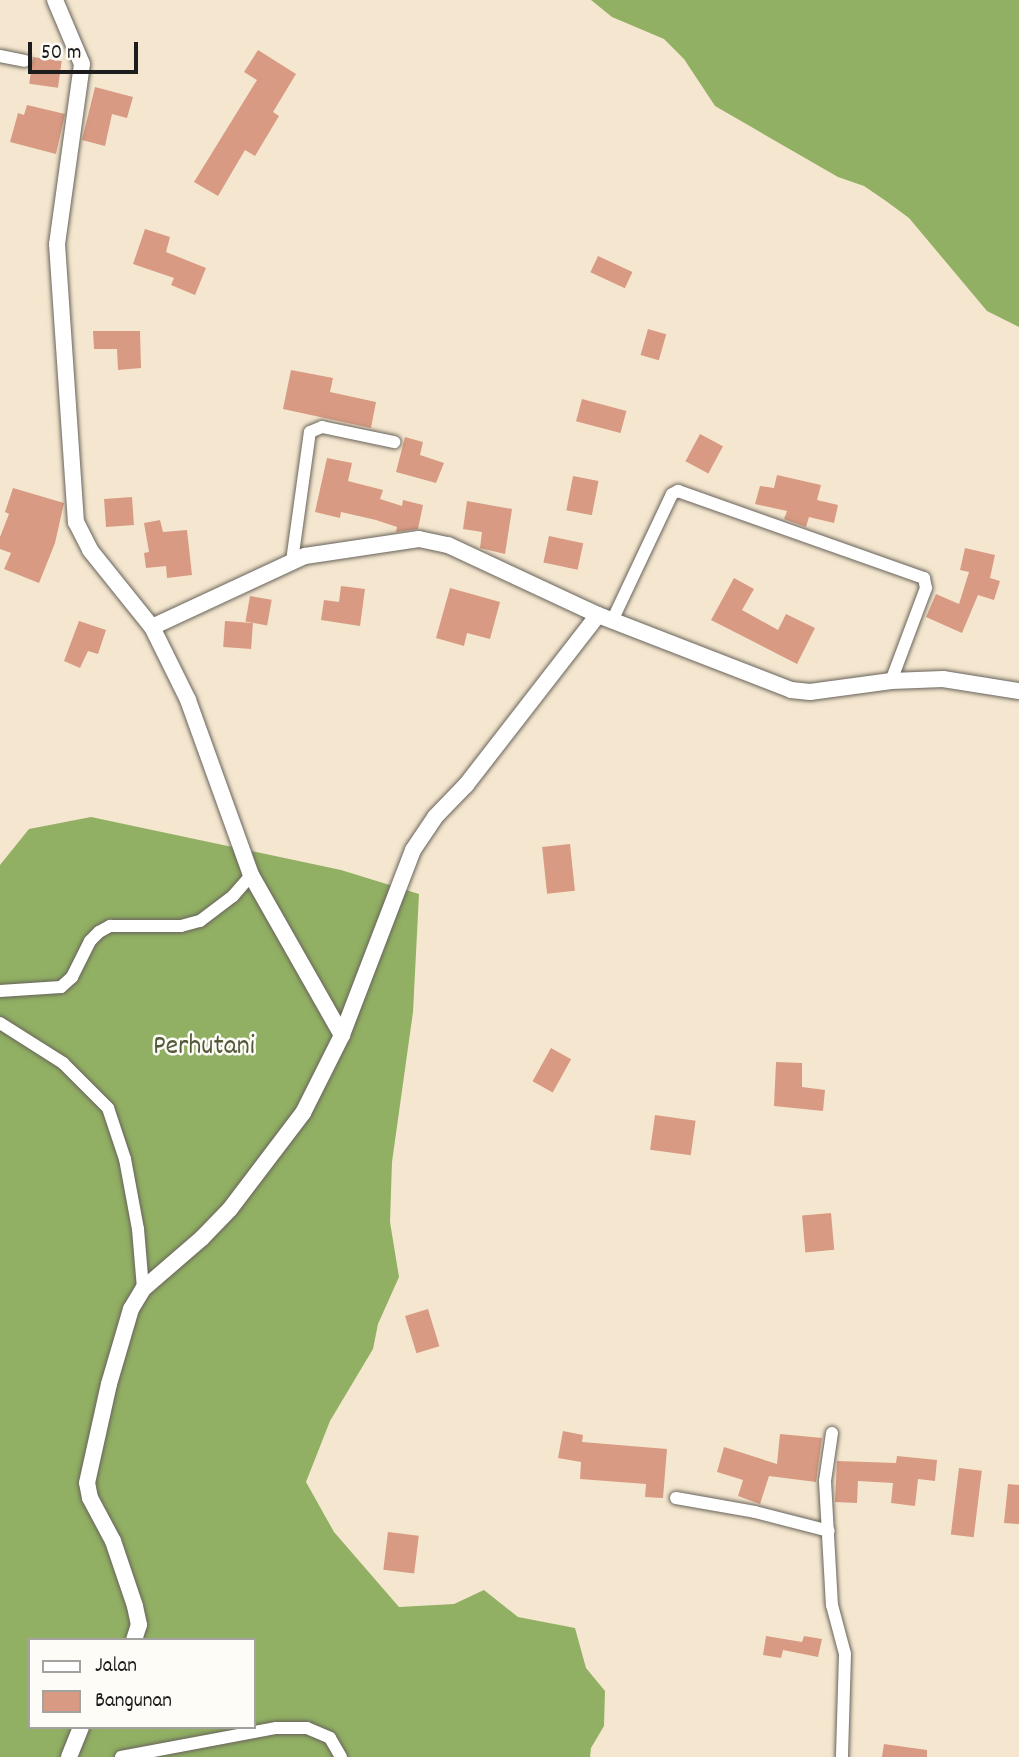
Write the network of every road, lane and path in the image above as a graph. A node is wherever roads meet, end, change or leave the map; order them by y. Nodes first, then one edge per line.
1 (55, 0) edge
2 (0, 56) edge
3 (25, 61) dead end
4 (394, 442) dead end
5 (292, 561) junction
6 (605, 618) junction
7 (152, 627) junction
8 (891, 681) junction
9 (1019, 691) edge
10 (251, 875) junction
11 (0, 991) edge
12 (0, 1023) edge
13 (342, 1035) junction
14 (143, 1289) junction
15 (832, 1433) dead end
16 (676, 1498) dead end
17 (829, 1531) junction
18 (135, 1638) edge
19 (80, 1729) edge
20 (69, 1757) edge
21 (121, 1757) edge
22 (341, 1757) edge
23 (842, 1757) edge

1 - 7 street
2 - 3 street
4 - 5 street
5 - 6 street
5 - 7 street
6 - 8 street
6 - 8 street
6 - 13 street
7 - 10 street
8 - 9 street
10 - 11 street
10 - 13 street
12 - 14 street
13 - 14 street
14 - 18 street
15 - 17 street
16 - 17 street
17 - 23 street
19 - 20 street
21 - 22 street

